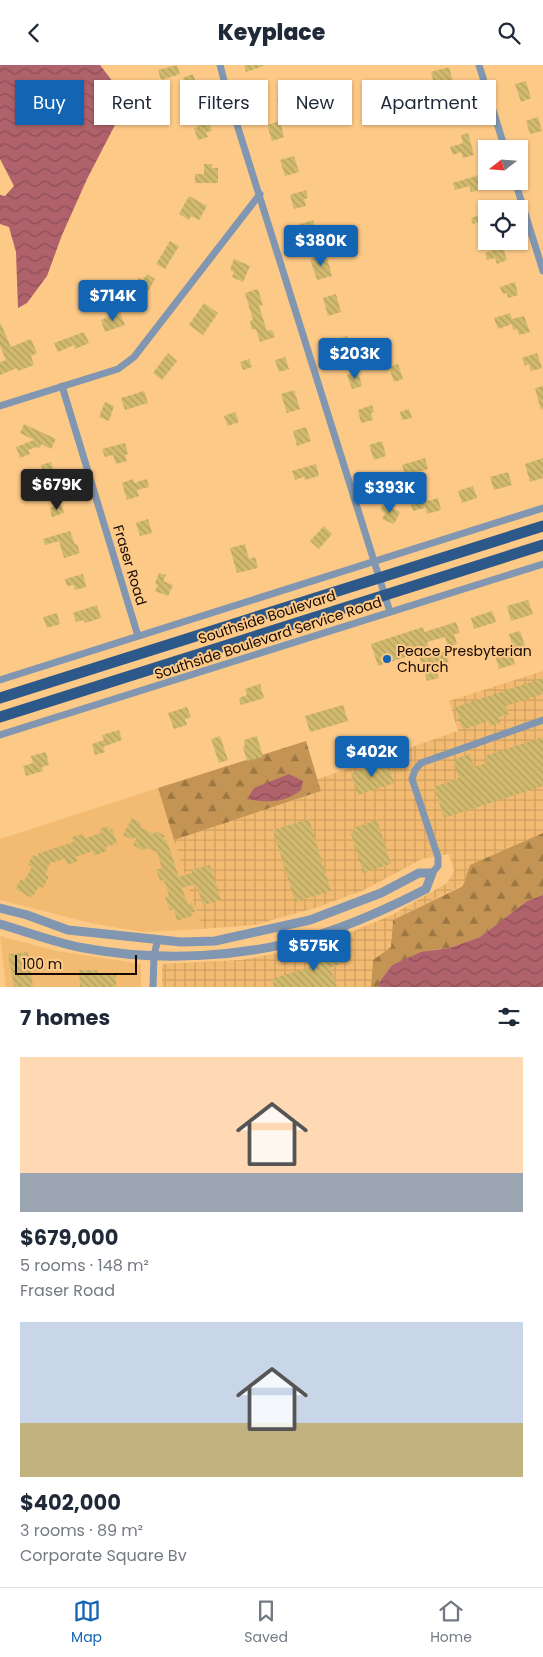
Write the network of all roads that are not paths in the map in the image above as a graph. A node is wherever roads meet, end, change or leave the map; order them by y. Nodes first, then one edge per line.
1 (220, 65) edge
2 (479, 65) edge
3 (502, 140) edge
4 (518, 190) edge
5 (260, 194) junction
6 (543, 271) edge
7 (62, 386) junction
8 (0, 406) edge
9 (543, 508) edge
10 (543, 526) edge
11 (543, 545) edge
12 (375, 561) junction
13 (543, 564) edge
14 (380, 578) junction
15 (385, 595) junction
16 (390, 612) junction
17 (138, 636) junction
18 (0, 680) edge
19 (0, 698) edge
20 (0, 717) edge
21 (543, 719) edge
22 (0, 735) edge
23 (432, 873) junction
24 (0, 908) edge
25 (0, 923) edge
26 (266, 931) junction
27 (158, 939) junction
28 (268, 947) junction
29 (154, 955) junction
30 (153, 987) edge

1 - 5 street
2 - 3 street
4 - 6 street
5 - 7 street
5 - 12 street
7 - 8 street
7 - 17 street, Fraser Road
9 - 12 street
10 - 14 highway, Southside Boulevard
11 - 15 highway, Southside Boulevard
12 - 14 street
12 - 17 street
13 - 16 street, Southside Boulevard Service Road
14 - 15 street
14 - 19 highway, Southside Boulevard
15 - 16 street
15 - 20 highway, Southside Boulevard
16 - 22 street, Southside Boulevard Service Road
17 - 18 street
21 - 23 street
23 - 26 street
23 - 28 street
24 - 27 street
25 - 29 street
26 - 27 street
26 - 28 street
27 - 29 street
28 - 29 street
29 - 30 street

